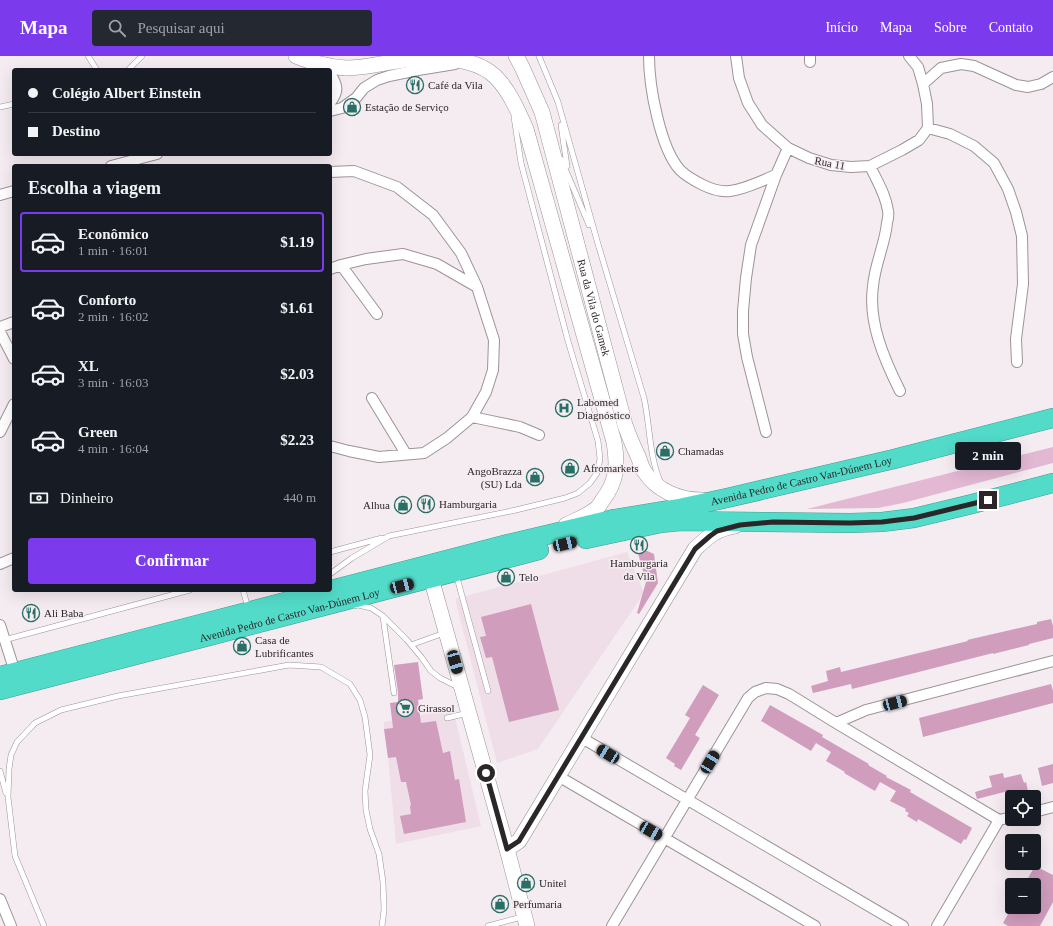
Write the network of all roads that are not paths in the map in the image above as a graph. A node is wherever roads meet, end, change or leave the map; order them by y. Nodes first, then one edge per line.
1 (88, 56) edge
2 (142, 56) edge
3 (296, 56) edge
4 (516, 56) edge
5 (539, 56) edge
6 (649, 56) edge
7 (736, 56) edge
8 (908, 56) edge
9 (424, 57) edge
10 (477, 59) edge
11 (95, 68) edge
12 (130, 68) edge
13 (325, 68) edge
14 (332, 69) edge
15 (332, 76) edge
16 (1053, 77) edge
17 (923, 84) junction
18 (507, 93) junction
19 (332, 100) edge
20 (12, 104) edge
21 (0, 107) edge
22 (559, 107) junction
23 (332, 110) edge
24 (542, 112) junction
25 (928, 128) junction
26 (788, 148) junction
27 (149, 156) edge
28 (119, 164) edge
29 (870, 166) junction
30 (332, 172) edge
31 (568, 174) junction
32 (776, 175) junction
33 (12, 192) edge
34 (0, 195) edge
35 (598, 244) junction
36 (577, 249) junction
37 (341, 265) junction
38 (332, 269) edge
39 (477, 287) junction
40 (377, 314) dead end
41 (12, 323) edge
42 (0, 327) edge
43 (0, 332) edge
44 (12, 355) edge
45 (1017, 362) dead end
46 (900, 391) dead end
47 (372, 398) dead end
48 (12, 408) edge
49 (472, 417) junction
50 (1053, 418) edge
51 (0, 432) edge
52 (766, 432) dead end
53 (539, 435) dead end
54 (332, 447) edge
55 (406, 454) junction
56 (1053, 483) edge
57 (666, 492) junction
58 (727, 498) junction
59 (773, 522) junction
60 (544, 534) junction
61 (388, 536) junction
62 (332, 551) edge
63 (12, 559) edge
64 (0, 564) edge
65 (455, 572) junction
66 (332, 573) edge
67 (431, 578) junction
68 (332, 589) edge
69 (182, 592) edge
70 (244, 592) edge
71 (322, 592) edge
72 (294, 593) dead end
73 (268, 606) junction
74 (350, 606) dead end
75 (342, 608) dead end
76 (249, 611) junction
77 (296, 613) junction
78 (383, 616) junction
79 (0, 625) edge
80 (446, 632) junction
81 (2, 640) edge
82 (411, 645) junction
83 (1053, 660) edge
84 (7, 674) edge
85 (0, 690) edge
86 (488, 691) dead end
87 (463, 692) junction
88 (394, 693) dead end
89 (469, 713) junction
90 (447, 718) dead end
91 (836, 723) junction
92 (582, 738) junction
93 (0, 771) edge
94 (558, 776) junction
95 (8, 797) junction
96 (687, 800) junction
97 (1053, 807) edge
98 (1041, 810) edge
99 (1005, 819) edge
100 (999, 820) junction
101 (665, 838) junction
102 (507, 849) junction
103 (0, 899) edge
104 (526, 921) edge
105 (11, 926) edge
106 (44, 926) edge
107 (382, 926) edge
108 (488, 926) edge
109 (612, 926) edge
110 (815, 926) edge
111 (903, 926) edge
112 (937, 926) edge

1 - 11 lane
2 - 12 lane
3 - 13 main road, Rua da Vila do Gamek
4 - 24 main road, Rua da Vila do Gamek
5 - 22 lane
6 - 32 street
7 - 26 street, Rua 11
8 - 17 street
9 - 10 main road, Rua da Vila do Gamek
9 - 14 main road, Rua da Vila do Gamek
10 - 18 main road, Rua da Vila do Gamek
10 - 23 street
15 - 19 street
16 - 17 street
17 - 25 street
18 - 60 main road, Rua da Vila do Gamek
18 - 61 lane, Rua da Vila do Gamek
20 - 21 lane
22 - 31 lane
22 - 35 lane
24 - 31 lane
24 - 36 main road, Rua da Vila do Gamek
25 - 29 street, Rua 11
25 - 45 street
26 - 29 street, Rua 11
26 - 32 street
27 - 28 street
29 - 46 street
30 - 39 street
31 - 35 lane
31 - 36 lane
32 - 52 street
33 - 34 street
35 - 57 lane
36 - 57 main road, Rua da Vila do Gamek
37 - 38 street
37 - 39 street
37 - 40 street
39 - 49 street
41 - 42 street
43 - 44 street
47 - 55 street
48 - 51 street
49 - 53 street
49 - 55 street
50 - 58 highway, Avenida Pedro de Castro Van-Dúnem Loy
54 - 55 street
56 - 59 highway, Avenida Pedro de Castro Van-Dúnem Loy
57 - 58 main road, Rua da Vila do Gamek
58 - 60 highway, Avenida Pedro de Castro Van-Dúnem Loy
59 - 65 highway, Avenida Pedro de Castro Van-Dúnem Loy
59 - 92 main road
60 - 68 highway, Avenida Pedro de Castro Van-Dúnem Loy
61 - 62 lane
61 - 66 lane
63 - 64 street
65 - 67 highway, Avenida Pedro de Castro Van-Dúnem Loy
65 - 86 lane
67 - 77 highway, Avenida Pedro de Castro Van-Dúnem Loy
67 - 80 main road
69 - 81 lane
70 - 76 lane
71 - 73 highway, Avenida Pedro de Castro Van-Dúnem Loy
72 - 73 lane
73 - 76 highway, Avenida Pedro de Castro Van-Dúnem Loy
74 - 78 lane
75 - 77 lane
76 - 84 highway, Avenida Pedro de Castro Van-Dúnem Loy
77 - 85 highway, Avenida Pedro de Castro Van-Dúnem Loy
78 - 82 lane
78 - 88 lane
79 - 81 street
80 - 82 lane
80 - 87 main road
81 - 84 street
82 - 87 lane
83 - 91 street
87 - 89 main road
89 - 90 lane
89 - 102 main road
91 - 96 street
91 - 100 street
92 - 94 main road
92 - 96 street
93 - 95 lane
94 - 101 street
94 - 102 main road
95 - 106 lane
95 - 107 lane
96 - 101 street
96 - 111 street
97 - 98 street
99 - 100 street
100 - 112 street
101 - 109 street
101 - 110 street
102 - 104 main road
103 - 105 street
104 - 108 lane

